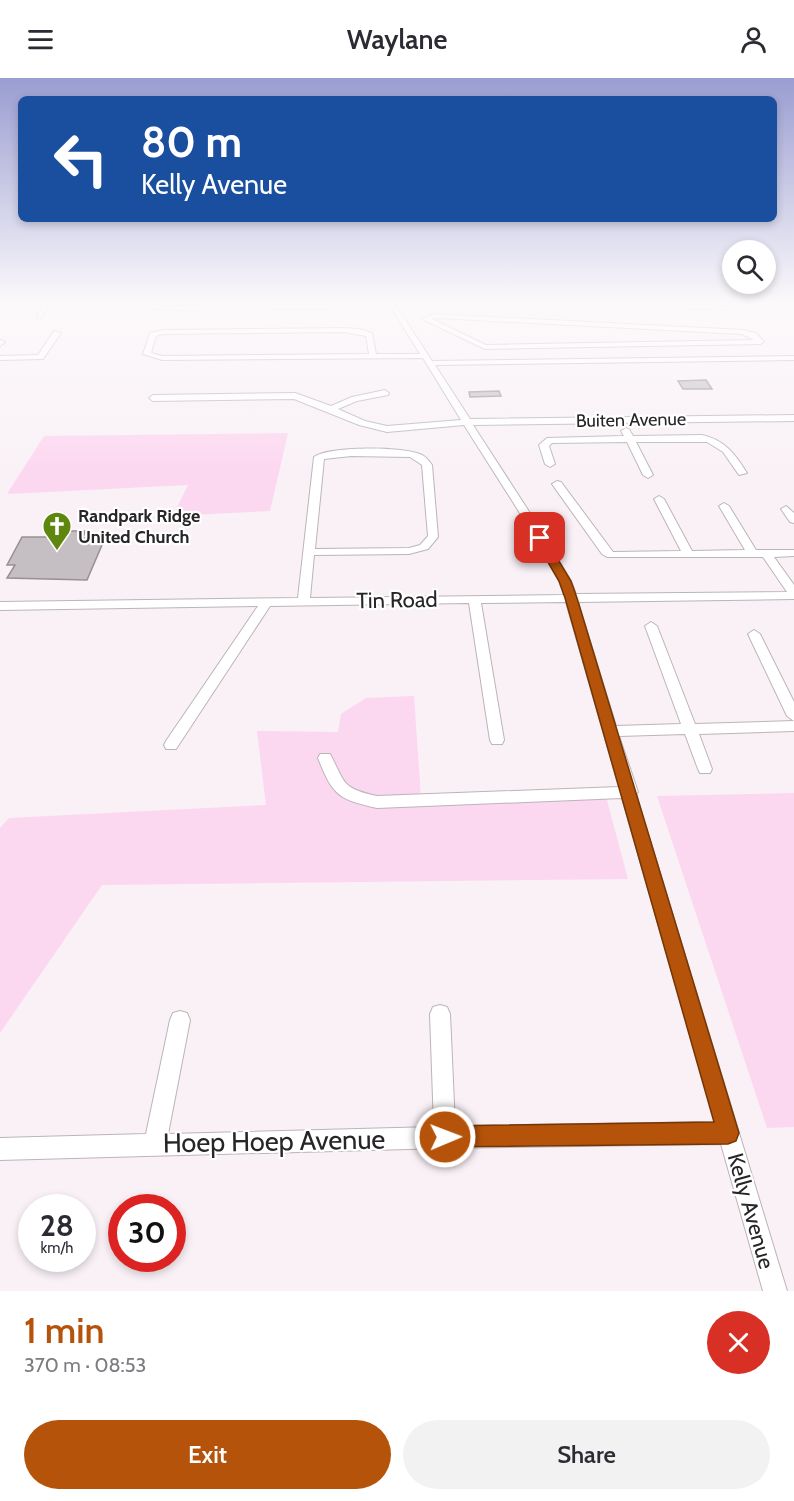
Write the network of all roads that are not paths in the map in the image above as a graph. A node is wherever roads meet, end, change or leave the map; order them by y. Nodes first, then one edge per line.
1 (429, 361) edge
2 (385, 393) dead end
3 (153, 398) dead end
4 (331, 409) junction
5 (794, 418) edge
6 (621, 420) junction
7 (467, 422) junction
8 (629, 438) junction
9 (550, 464) dead end
10 (742, 473) dead end
11 (648, 475) dead end
12 (557, 484) dead end
13 (659, 499) dead end
14 (724, 506) dead end
15 (786, 509) dead end
16 (794, 520) edge
17 (310, 552) junction
18 (766, 553) junction
19 (794, 553) edge
20 (753, 554) junction
21 (689, 555) junction
22 (794, 594) edge
23 (571, 598) junction
24 (474, 599) junction
25 (304, 601) junction
26 (267, 602) junction
27 (0, 606) edge
28 (651, 626) dead end
29 (754, 634) dead end
30 (794, 716) edge
31 (794, 726) edge
32 (689, 728) junction
33 (610, 731) junction
34 (497, 740) dead end
35 (171, 745) dead end
36 (325, 758) dead end
37 (705, 769) dead end
38 (630, 792) junction
39 (440, 1014) dead end
40 (180, 1020) dead end
41 (728, 1133) junction
42 (445, 1137) junction
43 (155, 1144) junction
44 (0, 1149) edge
45 (775, 1291) edge

1 - 7 street, Kelly Avenue
2 - 4 street
3 - 4 street, Buiten Avenue
4 - 7 street, Buiten Avenue
5 - 6 street, Buiten Avenue
6 - 7 street, Buiten Avenue
6 - 8 street
7 - 23 street, Kelly Avenue
8 - 9 street
8 - 10 street
8 - 11 street
12 - 21 street
13 - 21 street
14 - 20 street
15 - 16 street
17 - 17 street
17 - 25 street
18 - 19 street
18 - 20 street
18 - 22 street
20 - 21 street
22 - 23 street, Tin Road
23 - 24 street, Tin Road
23 - 33 street, Kelly Avenue
24 - 25 street, Tin Road
24 - 34 street
25 - 26 street, Tin Road
26 - 27 street, Tin Road
26 - 35 street
28 - 32 street
29 - 30 street
31 - 32 street
32 - 33 street
32 - 37 street
33 - 38 street, Kelly Avenue
36 - 38 street
38 - 41 street, Kelly Avenue
39 - 42 street
40 - 43 street
41 - 42 street, Hoep Hoep Avenue
41 - 45 street, Kelly Avenue
42 - 43 street, Hoep Hoep Avenue
43 - 44 street, Hoep Hoep Avenue

